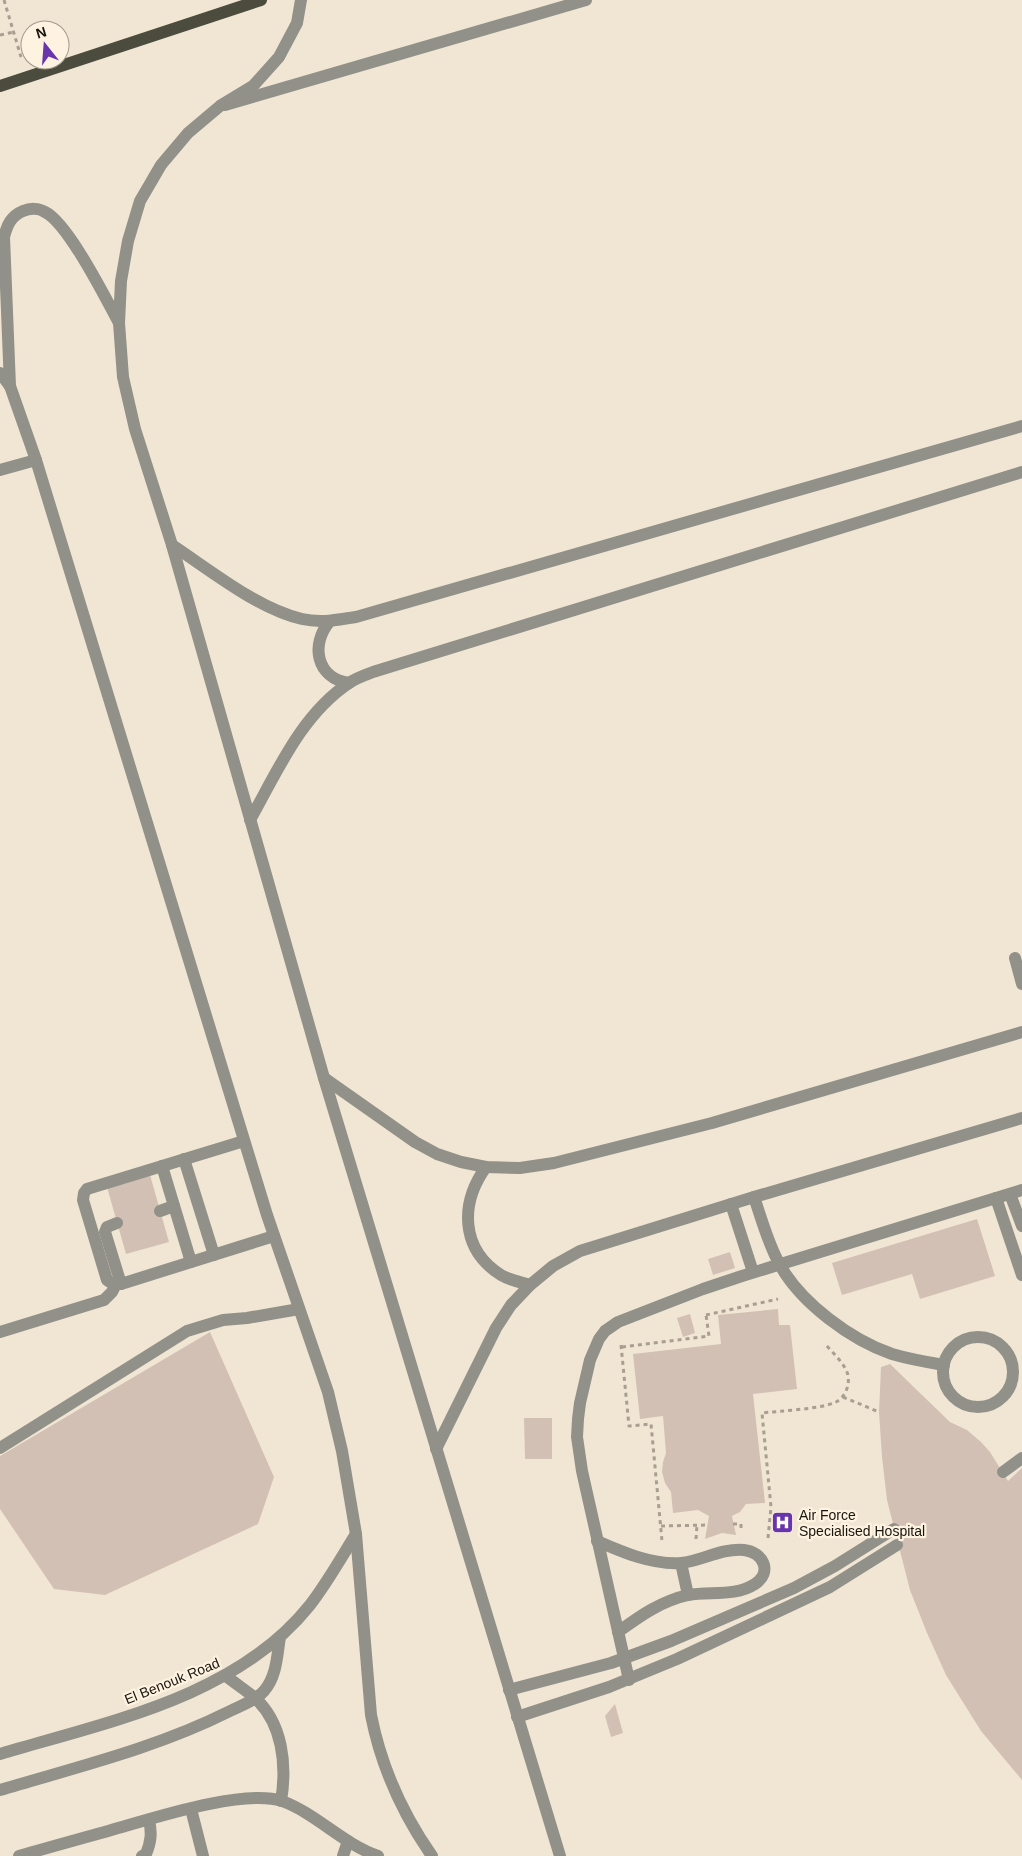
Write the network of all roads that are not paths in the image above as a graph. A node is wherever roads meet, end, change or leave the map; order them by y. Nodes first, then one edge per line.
1 (261, 0) edge
2 (301, 0) edge
3 (586, 0) edge
4 (0, 76) edge
5 (27, 76) junction
6 (0, 86) edge
7 (220, 106) junction
8 (120, 323) junction
9 (0, 374) edge
10 (10, 386) junction
11 (1022, 426) edge
12 (36, 460) junction
13 (0, 470) edge
14 (1022, 472) edge
15 (172, 545) junction
16 (330, 621) junction
17 (349, 683) junction
18 (250, 820) junction
19 (1015, 958) dead end
20 (1022, 984) edge
21 (1022, 1032) edge
22 (324, 1078) junction
23 (1022, 1118) edge
24 (244, 1141) junction
25 (184, 1159) junction
26 (162, 1166) junction
27 (486, 1167) junction
28 (1016, 1192) edge
29 (754, 1197) junction
30 (996, 1198) junction
31 (731, 1204) junction
32 (174, 1206) junction
33 (160, 1210) dead end
34 (117, 1223) dead end
35 (1022, 1226) edge
36 (274, 1236) junction
37 (214, 1255) junction
38 (191, 1262) junction
39 (779, 1264) junction
40 (754, 1272) junction
41 (1022, 1275) edge
42 (118, 1284) junction
43 (530, 1285) junction
44 (299, 1308) junction
45 (0, 1332) edge
46 (944, 1365) junction
47 (1018, 1367) edge
48 (0, 1448) edge
49 (436, 1449) junction
50 (1022, 1458) edge
51 (1003, 1472) dead end
52 (894, 1529) dead end
53 (356, 1534) junction
54 (597, 1541) junction
55 (898, 1545) dead end
56 (681, 1563) junction
57 (688, 1595) junction
58 (618, 1632) junction
59 (280, 1637) junction
60 (624, 1659) junction
61 (226, 1676) junction
62 (629, 1680) junction
63 (509, 1690) junction
64 (255, 1698) junction
65 (517, 1717) junction
66 (0, 1754) edge
67 (0, 1790) edge
68 (281, 1801) junction
69 (191, 1808) junction
70 (149, 1820) junction
71 (348, 1841) junction
72 (145, 1855) edge
73 (19, 1856) edge
74 (203, 1856) edge
75 (343, 1856) edge
76 (378, 1856) edge
77 (432, 1856) edge
78 (560, 1856) edge

1 - 5 main road
2 - 7 street
3 - 7 street
4 - 5 main road
5 - 6 main road
7 - 8 street
8 - 10 street
8 - 15 street
9 - 10 street
10 - 12 street
11 - 16 street
12 - 13 street
12 - 24 street
14 - 17 street
15 - 16 street
15 - 18 street
16 - 17 street
17 - 18 street
18 - 22 street
19 - 20 street
21 - 27 street
22 - 27 street
22 - 49 street
23 - 29 street
24 - 25 street
24 - 36 street
25 - 26 street
25 - 37 street
26 - 32 street
26 - 42 street
27 - 43 street
28 - 30 street
28 - 35 street
29 - 31 street
29 - 39 street
30 - 39 street
30 - 41 street
31 - 40 street
31 - 43 street
32 - 33 street
32 - 38 street
34 - 42 street
36 - 37 street
36 - 44 street
37 - 38 street
38 - 42 street
39 - 40 street
39 - 46 street
40 - 54 street
42 - 45 street
43 - 49 street
44 - 48 street
44 - 53 street
46 - 47 street
46 - 47 street
49 - 63 street
50 - 51 street
52 - 60 street
53 - 59 street, El Benouk Road
53 - 77 street
54 - 56 street
54 - 58 street
55 - 62 street
56 - 57 street
56 - 57 street
57 - 58 street
58 - 60 street
59 - 61 street, El Benouk Road
59 - 64 street
60 - 62 street
60 - 63 street
61 - 64 street
61 - 66 street, El Benouk Road
62 - 65 street
63 - 65 street
64 - 67 street
64 - 68 street
65 - 78 street
68 - 69 street
68 - 71 street
69 - 70 street
69 - 74 street
70 - 72 street
70 - 73 street
71 - 75 street
71 - 76 street

